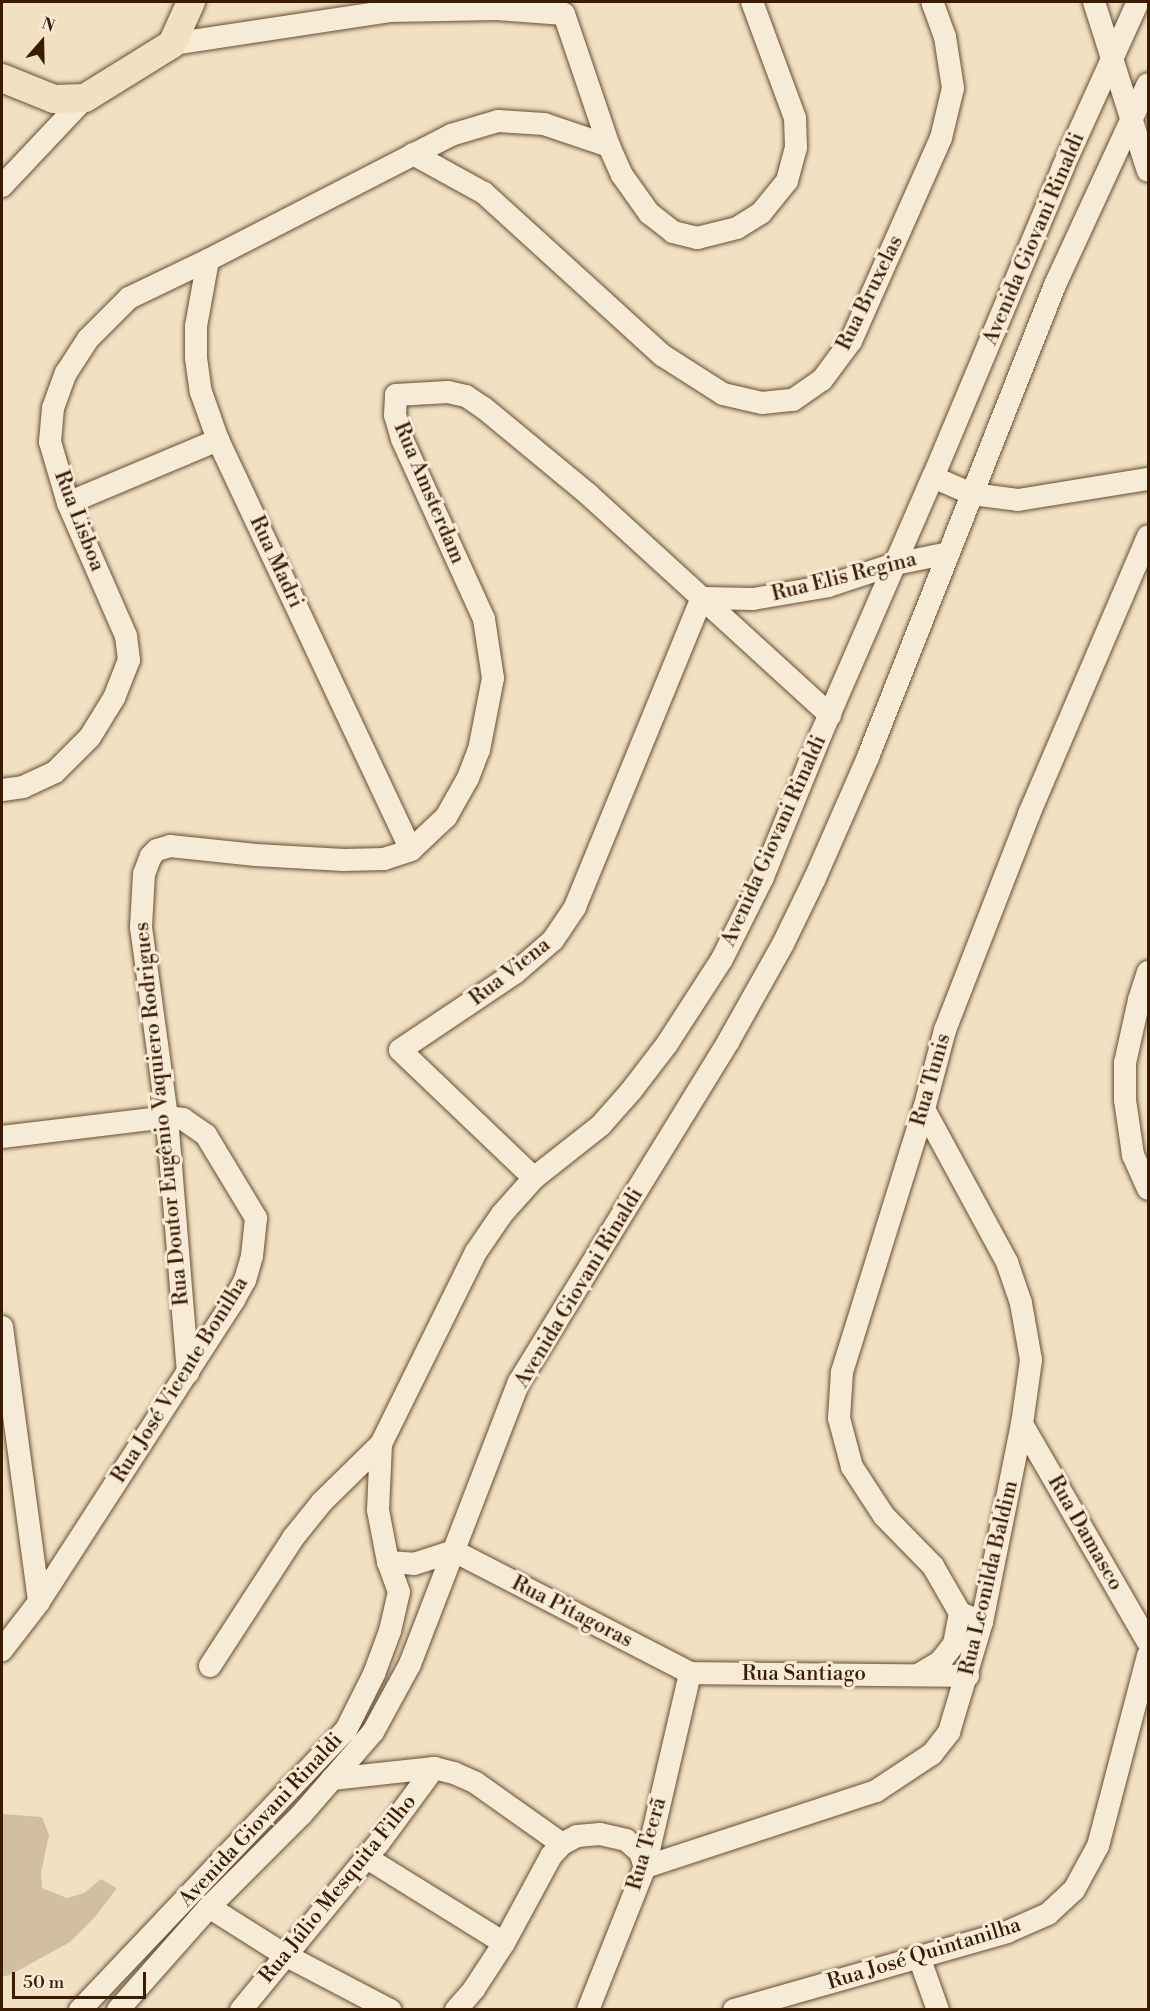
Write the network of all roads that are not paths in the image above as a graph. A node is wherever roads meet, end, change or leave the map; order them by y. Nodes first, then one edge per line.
1 (191, 2) edge
2 (752, 2) edge
3 (932, 2) edge
4 (1094, 2) edge
5 (1138, 2) edge
6 (389, 6) edge
7 (563, 8) edge
8 (172, 44) junction
9 (1113, 59) junction
10 (2, 78) edge
11 (1149, 84) edge
12 (85, 98) junction
13 (1132, 120) junction
14 (609, 146) junction
15 (1117, 152) junction
16 (413, 154) junction
17 (1145, 161) edge
18 (2, 186) edge
19 (208, 260) junction
20 (218, 440) junction
21 (933, 477) junction
22 (1149, 479) edge
23 (972, 495) junction
24 (68, 504) junction
25 (1149, 536) edge
26 (949, 553) junction
27 (895, 564) junction
28 (702, 598) junction
29 (830, 715) junction
30 (2, 790) edge
31 (411, 850) junction
32 (151, 856) joint
33 (1149, 972) edge
34 (924, 1108) junction
35 (167, 1117) junction
36 (2, 1137) edge
37 (534, 1178) junction
38 (1149, 1189) edge
39 (2, 1327) edge
40 (188, 1373) junction
41 (1022, 1424) junction
42 (381, 1443) junction
43 (454, 1551) junction
44 (388, 1562) junction
45 (39, 1602) junction
46 (960, 1613) junction
47 (982, 1622) junction
48 (1149, 1642) edge
49 (2, 1650) edge
50 (1149, 1655) edge
51 (210, 1666) dead end
52 (690, 1673) junction
53 (918, 1675) junction
54 (968, 1676) junction
55 (434, 1768) junction
56 (332, 1779) junction
57 (562, 1844) junction
58 (367, 1858) junction
59 (645, 1867) junction
60 (209, 1907) junction
61 (504, 1943) junction
62 (285, 1955) junction
63 (920, 1957) junction
64 (112, 1978) junction
65 (122, 2004) edge
66 (80, 2010) edge
67 (241, 2010) edge
68 (390, 2010) edge
69 (456, 2010) edge
70 (588, 2010) edge
71 (734, 2010) edge
72 (938, 2010) edge

1 - 8 main road
2 - 14 street
3 - 16 street, Rua Bruxelas
4 - 9 street
5 - 9 street, Avenida Giovani Rinaldi
6 - 7 street
6 - 8 street
7 - 14 street
8 - 12 main road
9 - 13 street
9 - 21 street, Avenida Giovani Rinaldi
10 - 12 main road
11 - 13 street, Avenida Giovani Rinaldi
12 - 18 street
13 - 15 street, Avenida Giovani Rinaldi
13 - 17 street
14 - 16 street, Rua Lisboa
15 - 17 street
15 - 23 street, Avenida Giovani Rinaldi
16 - 19 street, Rua Lisboa
19 - 20 street, Rua Madri
19 - 24 street, Rua Lisboa
20 - 24 street
20 - 31 street, Rua Madri
21 - 23 street
21 - 27 street, Avenida Giovani Rinaldi
22 - 23 street
23 - 26 street, Avenida Giovani Rinaldi
24 - 30 street, Rua Lisboa
25 - 34 street, Rua Tunis
26 - 27 street, Rua Elis Regina
26 - 43 street, Avenida Giovani Rinaldi
27 - 28 street, Rua Elis Regina
27 - 29 street, Avenida Giovani Rinaldi
28 - 29 street, Rua Amsterdam
28 - 31 street, Rua Amsterdam
28 - 37 street, Rua Viena
29 - 37 street, Avenida Giovani Rinaldi
31 - 32 street, Rua Amsterdam
32 - 35 street, Rua Doutor Eugênio Vaquiero Rodrigues
33 - 38 street
34 - 41 street, Rua Leonilda Baldim
34 - 46 street, Rua Tunis
35 - 36 street
35 - 40 street, Rua Doutor Eugênio Vaquiero Rodrigues
35 - 40 street, Rua José Vicente Bonilha
37 - 42 street, Avenida Giovani Rinaldi
39 - 45 street
40 - 45 street, Rua José Vicente Bonilha
41 - 47 street, Rua Leonilda Baldim
41 - 48 street, Rua Damasco
42 - 44 street, Avenida Giovani Rinaldi
42 - 51 street
43 - 44 street
43 - 52 street, Rua Pitagoras
43 - 56 street, Avenida Giovani Rinaldi
44 - 64 street, Avenida Giovani Rinaldi
45 - 49 street, Rua José Vicente Bonilha
46 - 47 street
46 - 53 street
47 - 54 street, Rua Leonilda Baldim
50 - 63 street, Rua José Quintanilha
52 - 53 street, Rua Santiago
52 - 59 street, Rua Teerã
53 - 54 street
54 - 59 street, Rua Leonilda Baldim
55 - 56 street
55 - 57 street
55 - 58 street, Rua Júlio Mesquita Filho
56 - 60 street, Avenida Giovani Rinaldi
57 - 59 street
57 - 61 street
58 - 61 street
58 - 62 street, Rua Júlio Mesquita Filho
59 - 70 street, Rua Teerã
60 - 62 street
60 - 65 street, Avenida Giovani Rinaldi
61 - 69 street
62 - 67 street, Rua Júlio Mesquita Filho
62 - 68 street
63 - 71 street, Rua José Quintanilha
63 - 72 street
64 - 65 street, Avenida Giovani Rinaldi
64 - 66 street, Avenida Giovani Rinaldi

